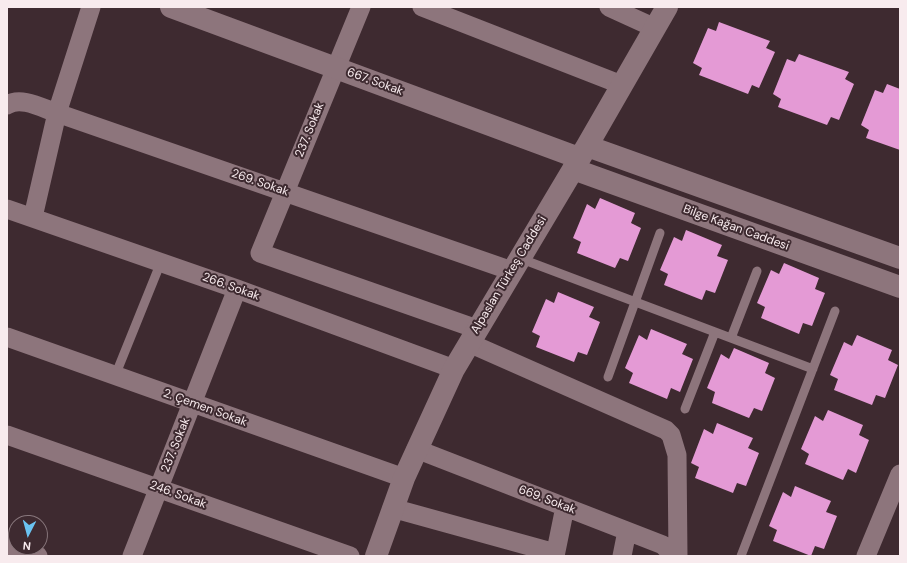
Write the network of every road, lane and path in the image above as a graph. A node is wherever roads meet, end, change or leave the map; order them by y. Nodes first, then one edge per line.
1 (91, 7) edge
2 (171, 7) edge
3 (361, 7) edge
4 (422, 7) edge
5 (609, 7) edge
6 (667, 7) edge
7 (655, 28) junction
8 (336, 68) junction
9 (622, 85) junction
10 (7, 105) edge
11 (57, 113) junction
12 (580, 158) junction
13 (285, 192) junction
14 (7, 209) edge
15 (33, 217) junction
16 (660, 233) dead end
17 (900, 258) edge
18 (161, 262) junction
19 (516, 264) junction
20 (757, 271) dead end
21 (900, 287) edge
22 (237, 289) junction
23 (635, 302) junction
24 (835, 311) dead end
25 (715, 332) junction
26 (473, 336) junction
27 (7, 337) edge
28 (731, 338) junction
29 (454, 369) junction
30 (813, 369) junction
31 (115, 376) junction
32 (608, 377) dead end
33 (192, 403) junction
34 (685, 409) dead end
35 (7, 435) edge
36 (416, 449) junction
37 (900, 474) edge
38 (404, 478) junction
39 (159, 488) junction
40 (565, 507) junction
41 (392, 508) junction
42 (627, 531) junction
43 (7, 545) edge
44 (555, 555) edge
45 (38, 556) edge
46 (132, 556) edge
47 (350, 556) edge
48 (376, 556) edge
49 (622, 556) edge
50 (674, 556) edge
51 (678, 556) edge
52 (741, 556) edge
53 (866, 556) edge

1 - 11 street
2 - 8 street, 667. Sokak
3 - 8 street, 237. Sokak
4 - 9 street
5 - 7 street
6 - 7 street, Alpaslan Türkeş Caddesi
7 - 9 street, Alpaslan Türkeş Caddesi
8 - 12 street, 667. Sokak
8 - 13 street, 237. Sokak
9 - 12 street, Alpaslan Türkeş Caddesi
10 - 11 street, 269. Sokak
11 - 13 street, 269. Sokak
11 - 15 street
12 - 17 street
12 - 19 street, Alpaslan Türkeş Caddesi
12 - 21 street, Bilge Kağan Caddesi
13 - 19 street, 269. Sokak
13 - 26 street, 237. Sokak
14 - 15 street, 266. Sokak
15 - 18 street, 266. Sokak
16 - 23 lane
18 - 22 street, 266. Sokak
18 - 31 lane
19 - 23 lane
19 - 26 street, Alpaslan Türkeş Caddesi
20 - 28 lane
22 - 29 street, 266. Sokak
22 - 33 street, 237. Sokak
23 - 25 lane
23 - 32 lane
24 - 30 lane
25 - 28 lane
25 - 34 lane
26 - 29 street, Alpaslan Türkeş Caddesi
26 - 51 street
27 - 31 street, 2. Çemen Sokak
28 - 30 lane
29 - 36 street, Alpaslan Türkeş Caddesi
30 - 52 lane
31 - 33 street, 2. Çemen Sokak
33 - 38 street, 2. Çemen Sokak
33 - 39 street, 237. Sokak
35 - 39 street, 246. Sokak
36 - 38 street, Alpaslan Türkeş Caddesi
36 - 40 street, 669. Sokak
37 - 53 street
38 - 41 street, Alpaslan Türkeş Caddesi
39 - 46 street, 237. Sokak
39 - 47 street, 246. Sokak
40 - 42 street, 669. Sokak
40 - 44 street
41 - 44 street
41 - 48 street, Alpaslan Türkeş Caddesi
42 - 49 street
42 - 50 street, 669. Sokak
43 - 45 street

